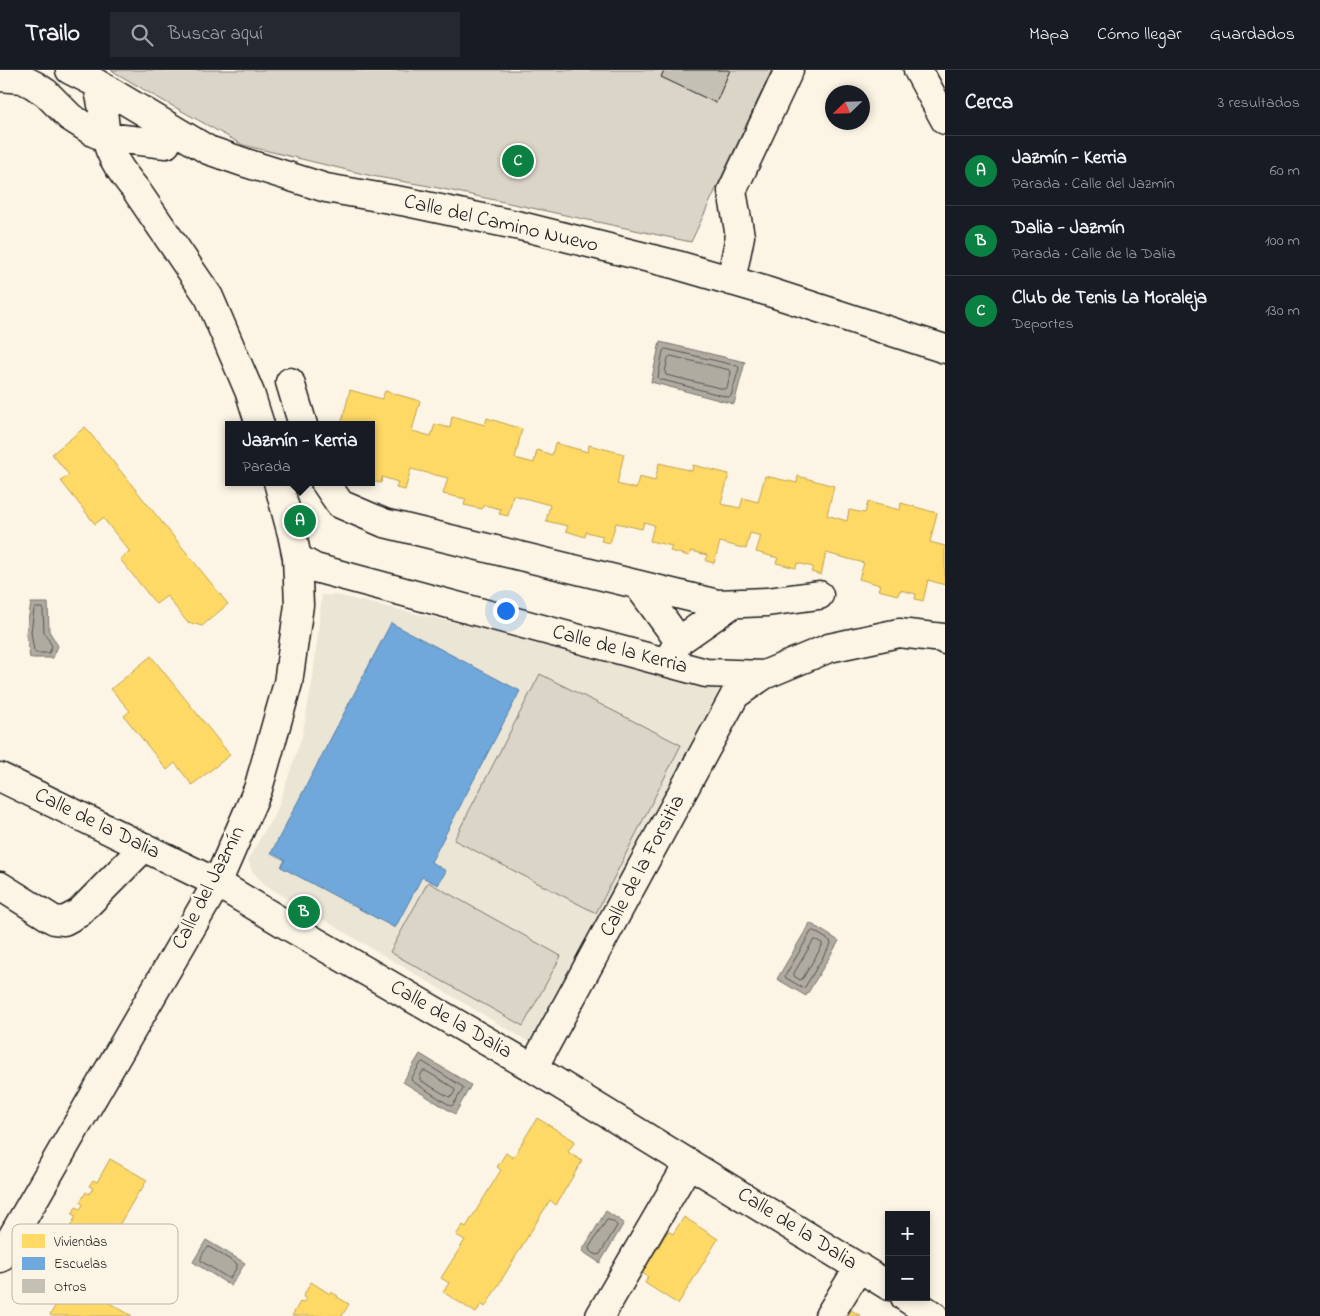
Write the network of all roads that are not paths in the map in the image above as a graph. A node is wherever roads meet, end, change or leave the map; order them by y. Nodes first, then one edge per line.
1 (4, 70) edge
2 (70, 70) edge
3 (789, 70) edge
4 (918, 70) edge
5 (0, 72) edge
6 (0, 77) edge
7 (96, 83) junction
8 (945, 120) edge
9 (106, 137) junction
10 (166, 144) junction
11 (208, 150) junction
12 (136, 190) junction
13 (730, 281) junction
14 (945, 350) edge
15 (290, 382) dead end
16 (259, 421) edge
17 (302, 421) edge
18 (279, 486) edge
19 (328, 486) edge
20 (298, 558) junction
21 (638, 585) junction
22 (819, 595) dead end
23 (732, 604) junction
24 (945, 640) edge
25 (673, 652) junction
26 (764, 675) junction
27 (0, 777) edge
28 (144, 847) junction
29 (217, 883) junction
30 (0, 886) edge
31 (533, 1068) junction
32 (689, 1163) junction
33 (20, 1224) edge
34 (12, 1237) edge
35 (0, 1258) edge
36 (859, 1267) junction
37 (885, 1283) edge
38 (911, 1301) edge
39 (600, 1316) edge
40 (829, 1316) edge
41 (934, 1316) edge

1 - 5 street
2 - 7 street, Calle del Camino Nuevo
3 - 13 street
4 - 8 street
6 - 9 street
7 - 9 street
7 - 11 street, Calle del Camino Nuevo
9 - 10 street
9 - 12 street
10 - 11 street
10 - 12 street
11 - 13 street, Calle del Camino Nuevo
12 - 16 street
13 - 14 street, Calle del Camino Nuevo
15 - 17 street
18 - 20 street, Calle del Jazmín
19 - 21 street
20 - 25 street, Calle de la Kerria
20 - 29 street, Calle del Jazmín
21 - 23 street
21 - 25 street
22 - 23 street
23 - 25 street
24 - 26 street, Calle de la Kerria
25 - 26 street, Calle de la Kerria
26 - 31 street, Calle de la Forsitia
27 - 28 street, Calle de la Dalia
28 - 29 street, Calle de la Dalia
28 - 30 street
29 - 31 street, Calle de la Dalia
29 - 33 street, Calle del Jazmín
31 - 32 street, Calle de la Dalia
32 - 36 street, Calle de la Dalia
32 - 39 street
34 - 35 street, Calle del Jazmín
36 - 37 street, Calle de la Dalia
36 - 40 street
38 - 41 street

